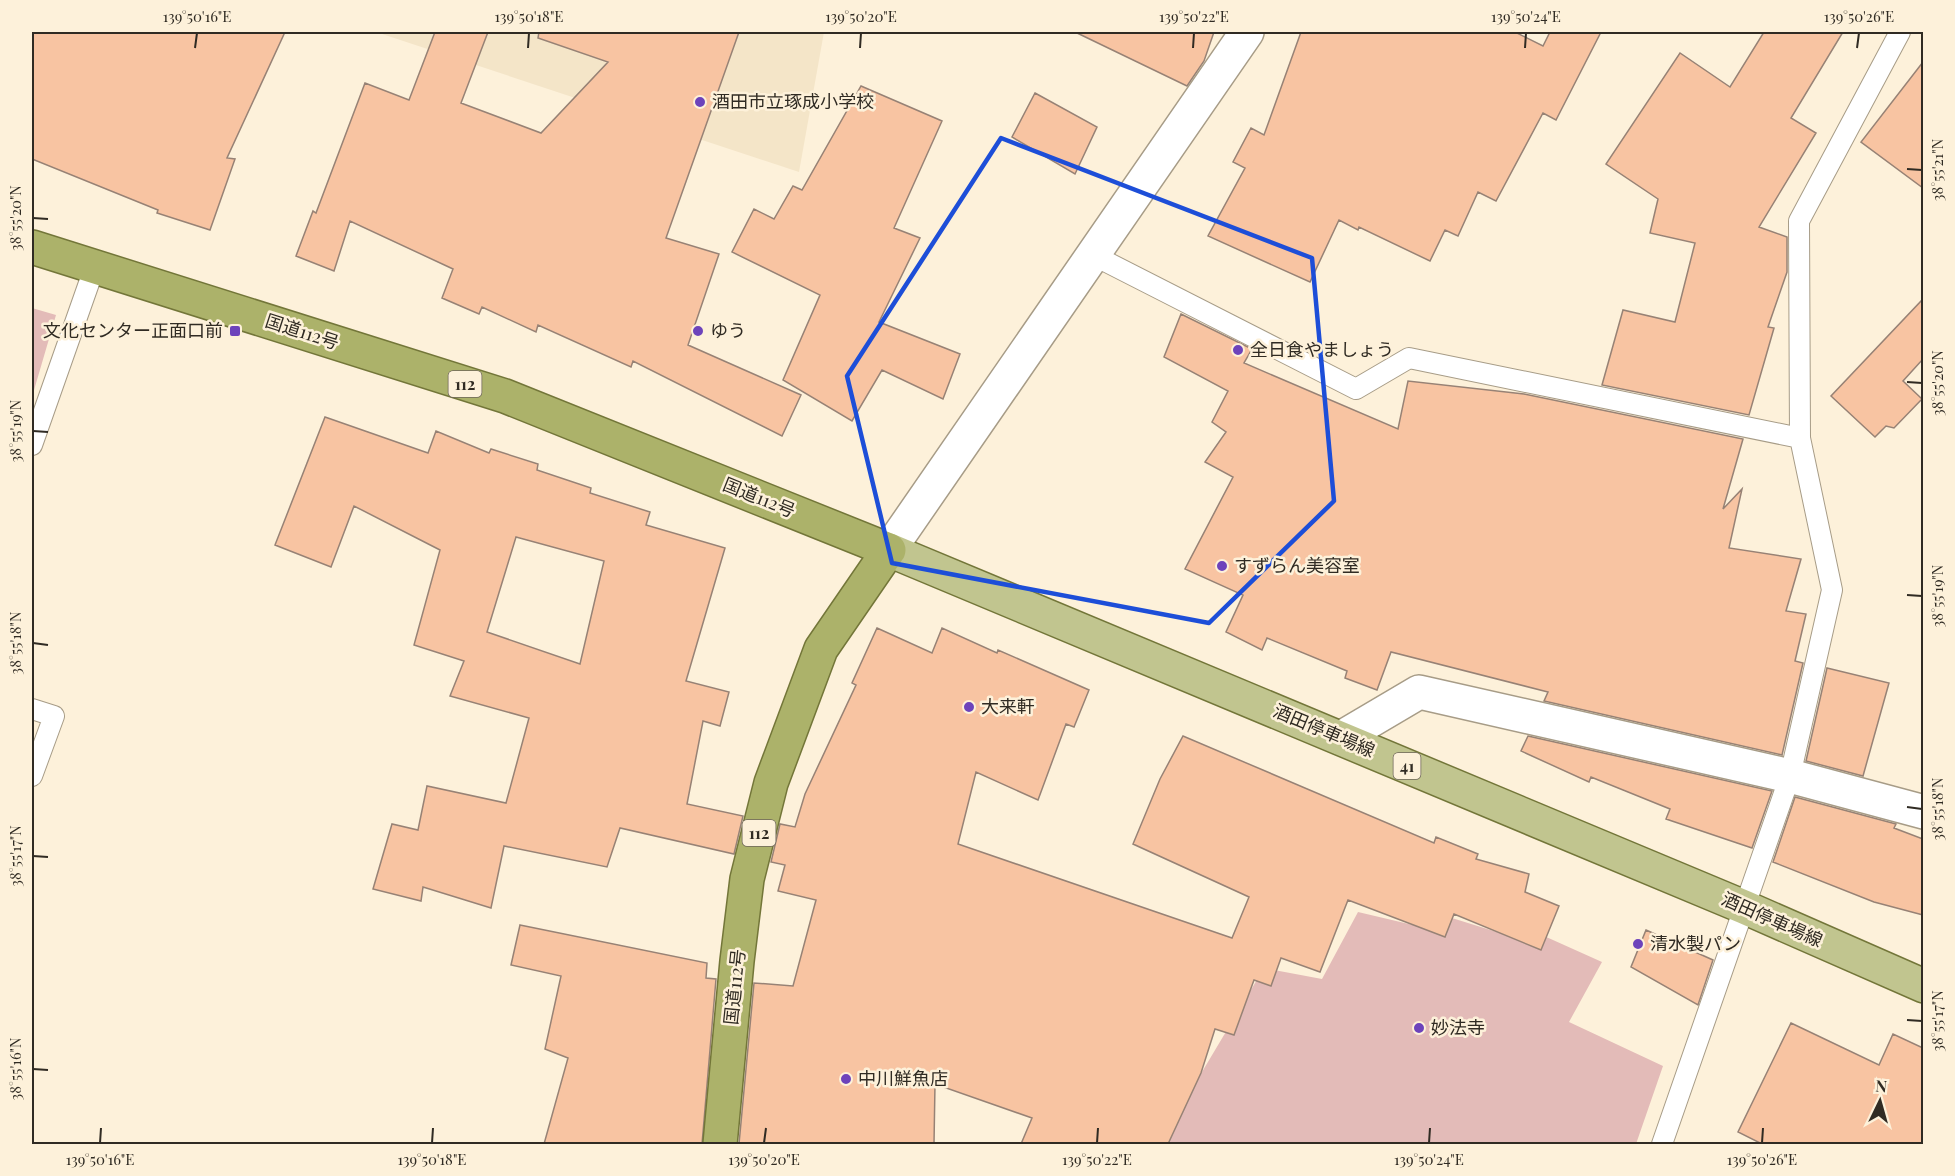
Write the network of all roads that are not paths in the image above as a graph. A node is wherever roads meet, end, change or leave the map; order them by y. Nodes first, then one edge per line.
1 (1247, 32) edge
2 (1900, 32) edge
3 (32, 247) edge
4 (1093, 255) junction
5 (95, 266) junction
6 (1800, 438) junction
7 (32, 445) edge
8 (889, 550) junction
9 (32, 709) edge
10 (1341, 738) junction
11 (32, 776) edge
12 (1790, 776) junction
13 (1923, 812) edge
14 (1744, 907) junction
15 (1923, 986) edge
16 (720, 1144) edge
17 (1662, 1144) edge

1 - 4 street
2 - 6 lane
3 - 5 highway, 国道112号 / 112
4 - 6 lane
4 - 8 street
5 - 7 lane
5 - 8 highway, 国道112号 / 112
6 - 12 lane
8 - 10 main road, 酒田停車場線 / 41
8 - 16 highway, 国道112号 / 112
9 - 11 lane
10 - 12 street
10 - 14 main road, 酒田停車場線 / 41
12 - 13 street
12 - 14 lane
14 - 15 main road, 酒田停車場線 / 41
14 - 17 lane

